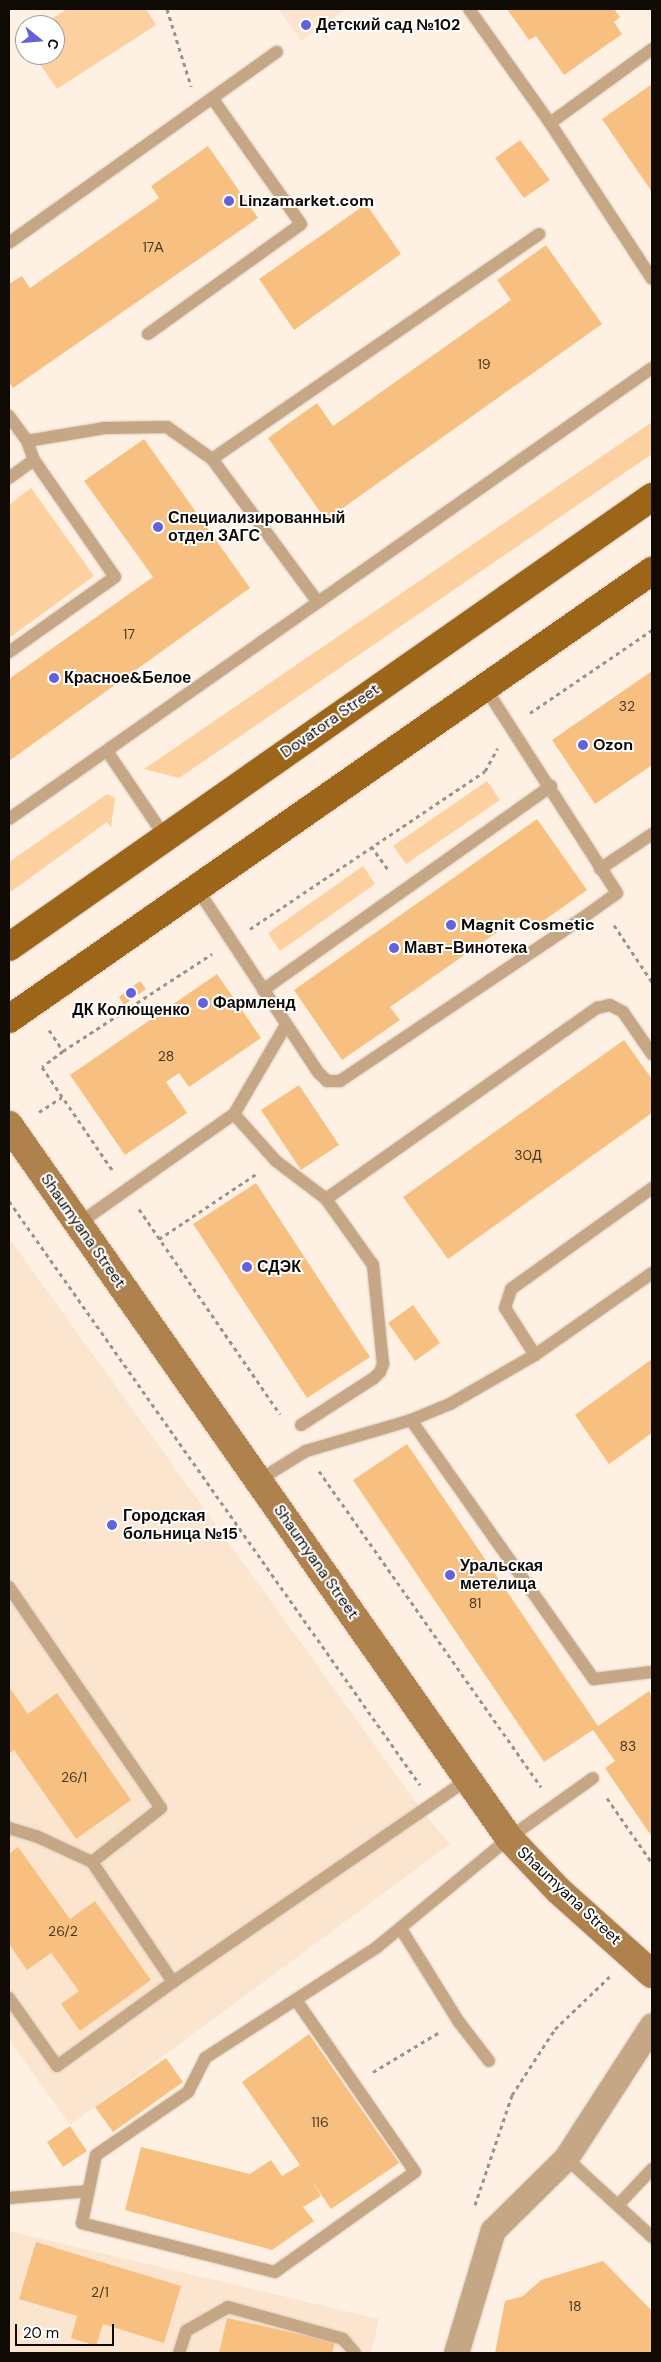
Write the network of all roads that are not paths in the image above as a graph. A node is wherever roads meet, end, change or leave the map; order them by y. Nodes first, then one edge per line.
1 (469, 9) edge
2 (652, 49) edge
3 (277, 52) dead end
4 (212, 98) junction
5 (550, 123) junction
6 (538, 234) dead end
7 (9, 243) edge
8 (652, 279) edge
9 (148, 334) dead end
10 (652, 368) edge
11 (9, 416) edge
12 (26, 441) junction
13 (212, 459) junction
14 (34, 460) junction
15 (9, 478) edge
16 (652, 497) edge
17 (652, 571) edge
18 (318, 602) junction
19 (9, 652) edge
20 (485, 687) junction
21 (107, 751) junction
22 (551, 786) junction
23 (9, 819) edge
24 (652, 834) edge
25 (165, 837) junction
26 (600, 869) junction
27 (196, 887) junction
28 (9, 947) edge
29 (262, 990) junction
30 (9, 1019) edge
31 (286, 1025) junction
32 (652, 1054) edge
33 (234, 1114) junction
34 (9, 1126) edge
35 (652, 1188) edge
36 (326, 1200) junction
37 (78, 1224) junction
38 (652, 1274) edge
39 (535, 1355) junction
40 (411, 1420) junction
41 (301, 1425) dead end
42 (259, 1480) junction
43 (9, 1587) edge
44 (652, 1672) edge
45 (593, 1778) road end
46 (467, 1780) junction
47 (9, 1828) edge
48 (509, 1838) junction
49 (92, 1862) junction
50 (401, 1929) junction
51 (644, 1966) edge
52 (173, 1982) junction
53 (9, 1998) edge
54 (296, 2000) junction
55 (652, 2025) edge
56 (489, 2061) dead end
57 (566, 2158) junction
58 (652, 2169) edge
59 (89, 2191) junction
60 (9, 2198) edge
61 (619, 2204) junction
62 (652, 2237) edge
63 (180, 2353) edge
64 (355, 2353) edge
65 (456, 2353) edge

1 - 5 lane
2 - 5 lane
3 - 4 lane
4 - 7 lane
4 - 9 lane
5 - 8 lane
6 - 13 lane
10 - 18 lane
11 - 12 lane
12 - 13 lane
12 - 14 lane
13 - 18 lane
14 - 15 lane
14 - 19 lane
16 - 25 main road, Dovatora Street
17 - 20 main road
18 - 21 lane
20 - 22 lane
20 - 27 main road
21 - 23 lane
21 - 25 lane
22 - 26 lane
22 - 29 lane
24 - 26 lane
25 - 28 main road, Dovatora Street
26 - 31 lane
27 - 29 lane
27 - 30 main road
29 - 31 lane
31 - 33 lane
32 - 36 lane
33 - 36 lane
33 - 37 lane
34 - 37 street, Shaumyana Street
35 - 39 lane
36 - 41 lane
37 - 42 street, Shaumyana Street
38 - 39 lane
39 - 40 lane
40 - 42 lane
40 - 44 lane
42 - 46 street, Shaumyana Street
43 - 49 lane
45 - 48 lane
46 - 48 street, Shaumyana Street
46 - 52 lane
47 - 49 lane
48 - 50 lane
48 - 51 street, Shaumyana Street
49 - 52 lane
50 - 54 lane
50 - 56 lane
52 - 53 lane
54 - 59 lane
54 - 59 lane
55 - 57 street
57 - 61 lane
57 - 65 street
58 - 61 lane
59 - 60 lane
61 - 62 lane
63 - 64 lane

